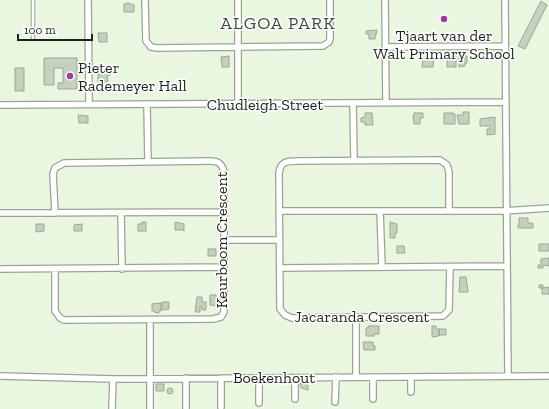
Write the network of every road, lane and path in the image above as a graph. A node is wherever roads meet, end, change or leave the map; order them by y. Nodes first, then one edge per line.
1 (33, 0) edge
2 (88, 0) edge
3 (145, 0) edge
4 (238, 0) edge
5 (330, 0) edge
6 (385, 0) edge
7 (505, 0) edge
8 (33, 39) dead end
9 (505, 46) junction
10 (239, 47) junction
11 (387, 47) junction
12 (506, 102) junction
13 (386, 103) junction
14 (89, 104) junction
15 (147, 104) junction
16 (238, 104) junction
17 (353, 104) junction
18 (0, 105) edge
19 (354, 160) junction
20 (148, 161) junction
21 (549, 208) edge
22 (279, 211) junction
23 (380, 211) junction
24 (449, 211) junction
25 (506, 211) junction
26 (224, 212) junction
27 (0, 213) edge
28 (55, 213) junction
29 (121, 213) junction
30 (224, 240) junction
31 (279, 240) junction
32 (506, 266) junction
33 (382, 267) junction
34 (450, 267) junction
35 (122, 268) junction
36 (224, 268) junction
37 (280, 268) junction
38 (0, 269) edge
39 (55, 269) junction
40 (356, 317) junction
41 (150, 320) junction
42 (0, 376) edge
43 (508, 376) junction
44 (549, 376) edge
45 (259, 377) junction
46 (336, 377) junction
47 (356, 377) junction
48 (373, 377) junction
49 (411, 377) junction
50 (151, 378) junction
51 (186, 378) junction
52 (221, 378) junction
53 (295, 378) junction
54 (113, 379) junction
55 (411, 392) dead end
56 (295, 399) dead end
57 (373, 400) dead end
58 (335, 402) dead end
59 (258, 403) dead end
60 (222, 407) dead end
61 (186, 408) dead end
62 (112, 409) edge
63 (150, 409) edge

1 - 8 lane
2 - 14 street
3 - 10 street
4 - 10 street
5 - 10 street
6 - 11 street
7 - 9 street
9 - 11 street
9 - 12 street
10 - 16 street
11 - 13 street
12 - 13 street, Chudleigh Street
12 - 25 street
13 - 17 street, Chudleigh Street
14 - 15 street, Chudleigh Street
14 - 18 street, Chudleigh Street
15 - 16 street, Chudleigh Street
15 - 20 street
16 - 17 street, Chudleigh Street
17 - 19 street
19 - 22 street, Jacaranda Crescent
19 - 24 street, Jacaranda Crescent
20 - 26 street, Keurboom Crescent
20 - 28 street, Keurboom Crescent
21 - 25 street
22 - 23 street
22 - 31 street, Jacaranda Crescent
23 - 24 street
23 - 33 street
24 - 25 street
25 - 32 street
26 - 29 street
26 - 30 street, Keurboom Crescent
27 - 28 street
28 - 29 street
29 - 35 street
30 - 31 street
30 - 36 street, Keurboom Crescent
31 - 37 street, Jacaranda Crescent
32 - 34 street
32 - 43 street
33 - 34 street
33 - 37 street
34 - 40 street, Jacaranda Crescent
35 - 36 street
35 - 39 street
36 - 41 street, Keurboom Crescent
37 - 40 street, Jacaranda Crescent
38 - 39 street
39 - 41 street, Keurboom Crescent
40 - 47 street
41 - 50 street
42 - 54 street, Boekenhout
43 - 44 street, Boekenhout
43 - 49 street, Boekenhout
45 - 52 street, Boekenhout
45 - 53 street, Boekenhout
45 - 59 street
46 - 47 street, Boekenhout
46 - 53 street, Boekenhout
46 - 58 street
47 - 48 street, Boekenhout
48 - 49 street, Boekenhout
48 - 57 street
49 - 55 street
50 - 51 street, Boekenhout
50 - 54 street, Boekenhout
50 - 63 street
51 - 52 street, Boekenhout
51 - 61 street
52 - 60 street
53 - 56 street
54 - 62 street

